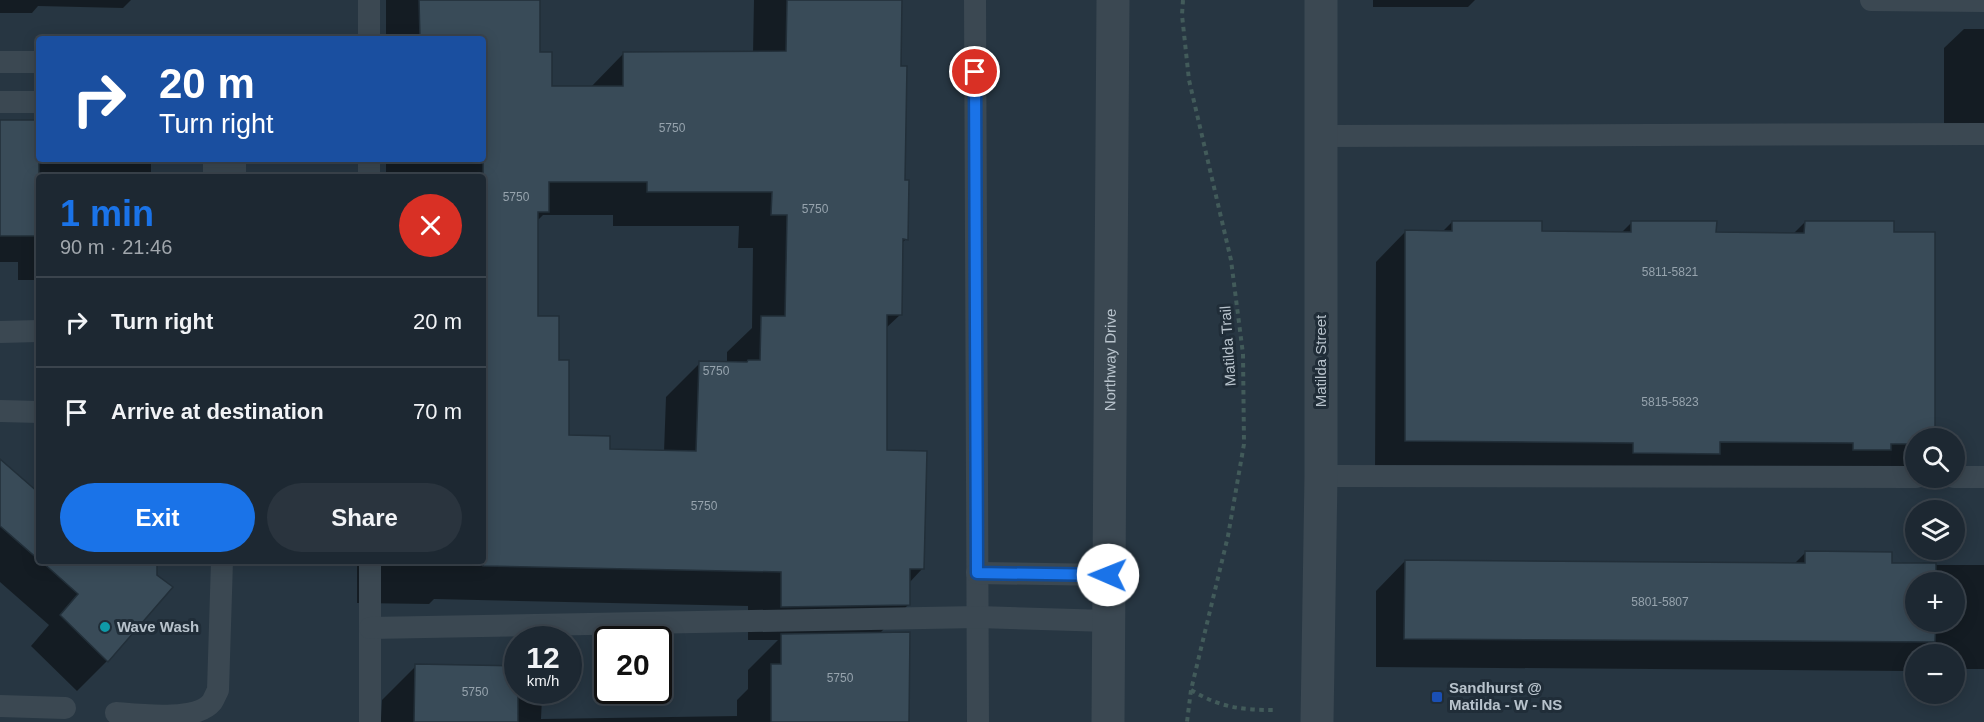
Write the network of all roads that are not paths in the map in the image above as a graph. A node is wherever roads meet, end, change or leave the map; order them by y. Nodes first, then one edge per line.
1 (369, 0) edge
2 (975, 0) edge
3 (1113, 0) edge
4 (1321, 0) edge
5 (1871, 0) edge
6 (1984, 1) edge
7 (369, 36) edge
8 (0, 62) edge
9 (36, 62) edge
10 (0, 102) edge
11 (36, 102) edge
12 (1984, 134) edge
13 (1321, 136) junction
14 (36, 331) edge
15 (0, 332) edge
16 (0, 411) edge
17 (36, 412) edge
18 (1321, 476) junction
19 (1905, 477) edge
20 (1965, 477) edge
21 (1984, 477) edge
22 (222, 564) edge
23 (370, 564) edge
24 (977, 573) junction
25 (1108, 575) junction
26 (978, 617) junction
27 (1108, 621) junction
28 (370, 628) junction
29 (0, 706) edge
30 (65, 708) dead end
31 (116, 713) dead end
32 (370, 722) edge
33 (978, 722) edge
34 (1108, 722) edge
35 (1317, 722) edge

1 - 7 lane
2 - 24 lane
3 - 25 street, Northway Drive
4 - 13 street, Matilda Street
5 - 6 lane
8 - 9 lane
10 - 11 lane
12 - 13 lane
13 - 18 street, Matilda Street
14 - 15 lane
16 - 17 lane
18 - 19 lane
18 - 35 street, Matilda Street
20 - 21 lane
22 - 31 lane
23 - 28 lane
24 - 25 lane
24 - 26 lane
25 - 27 street, Northway Drive
26 - 27 lane
26 - 28 lane
26 - 33 lane
27 - 34 street, Northway Drive
28 - 32 lane
29 - 30 lane

